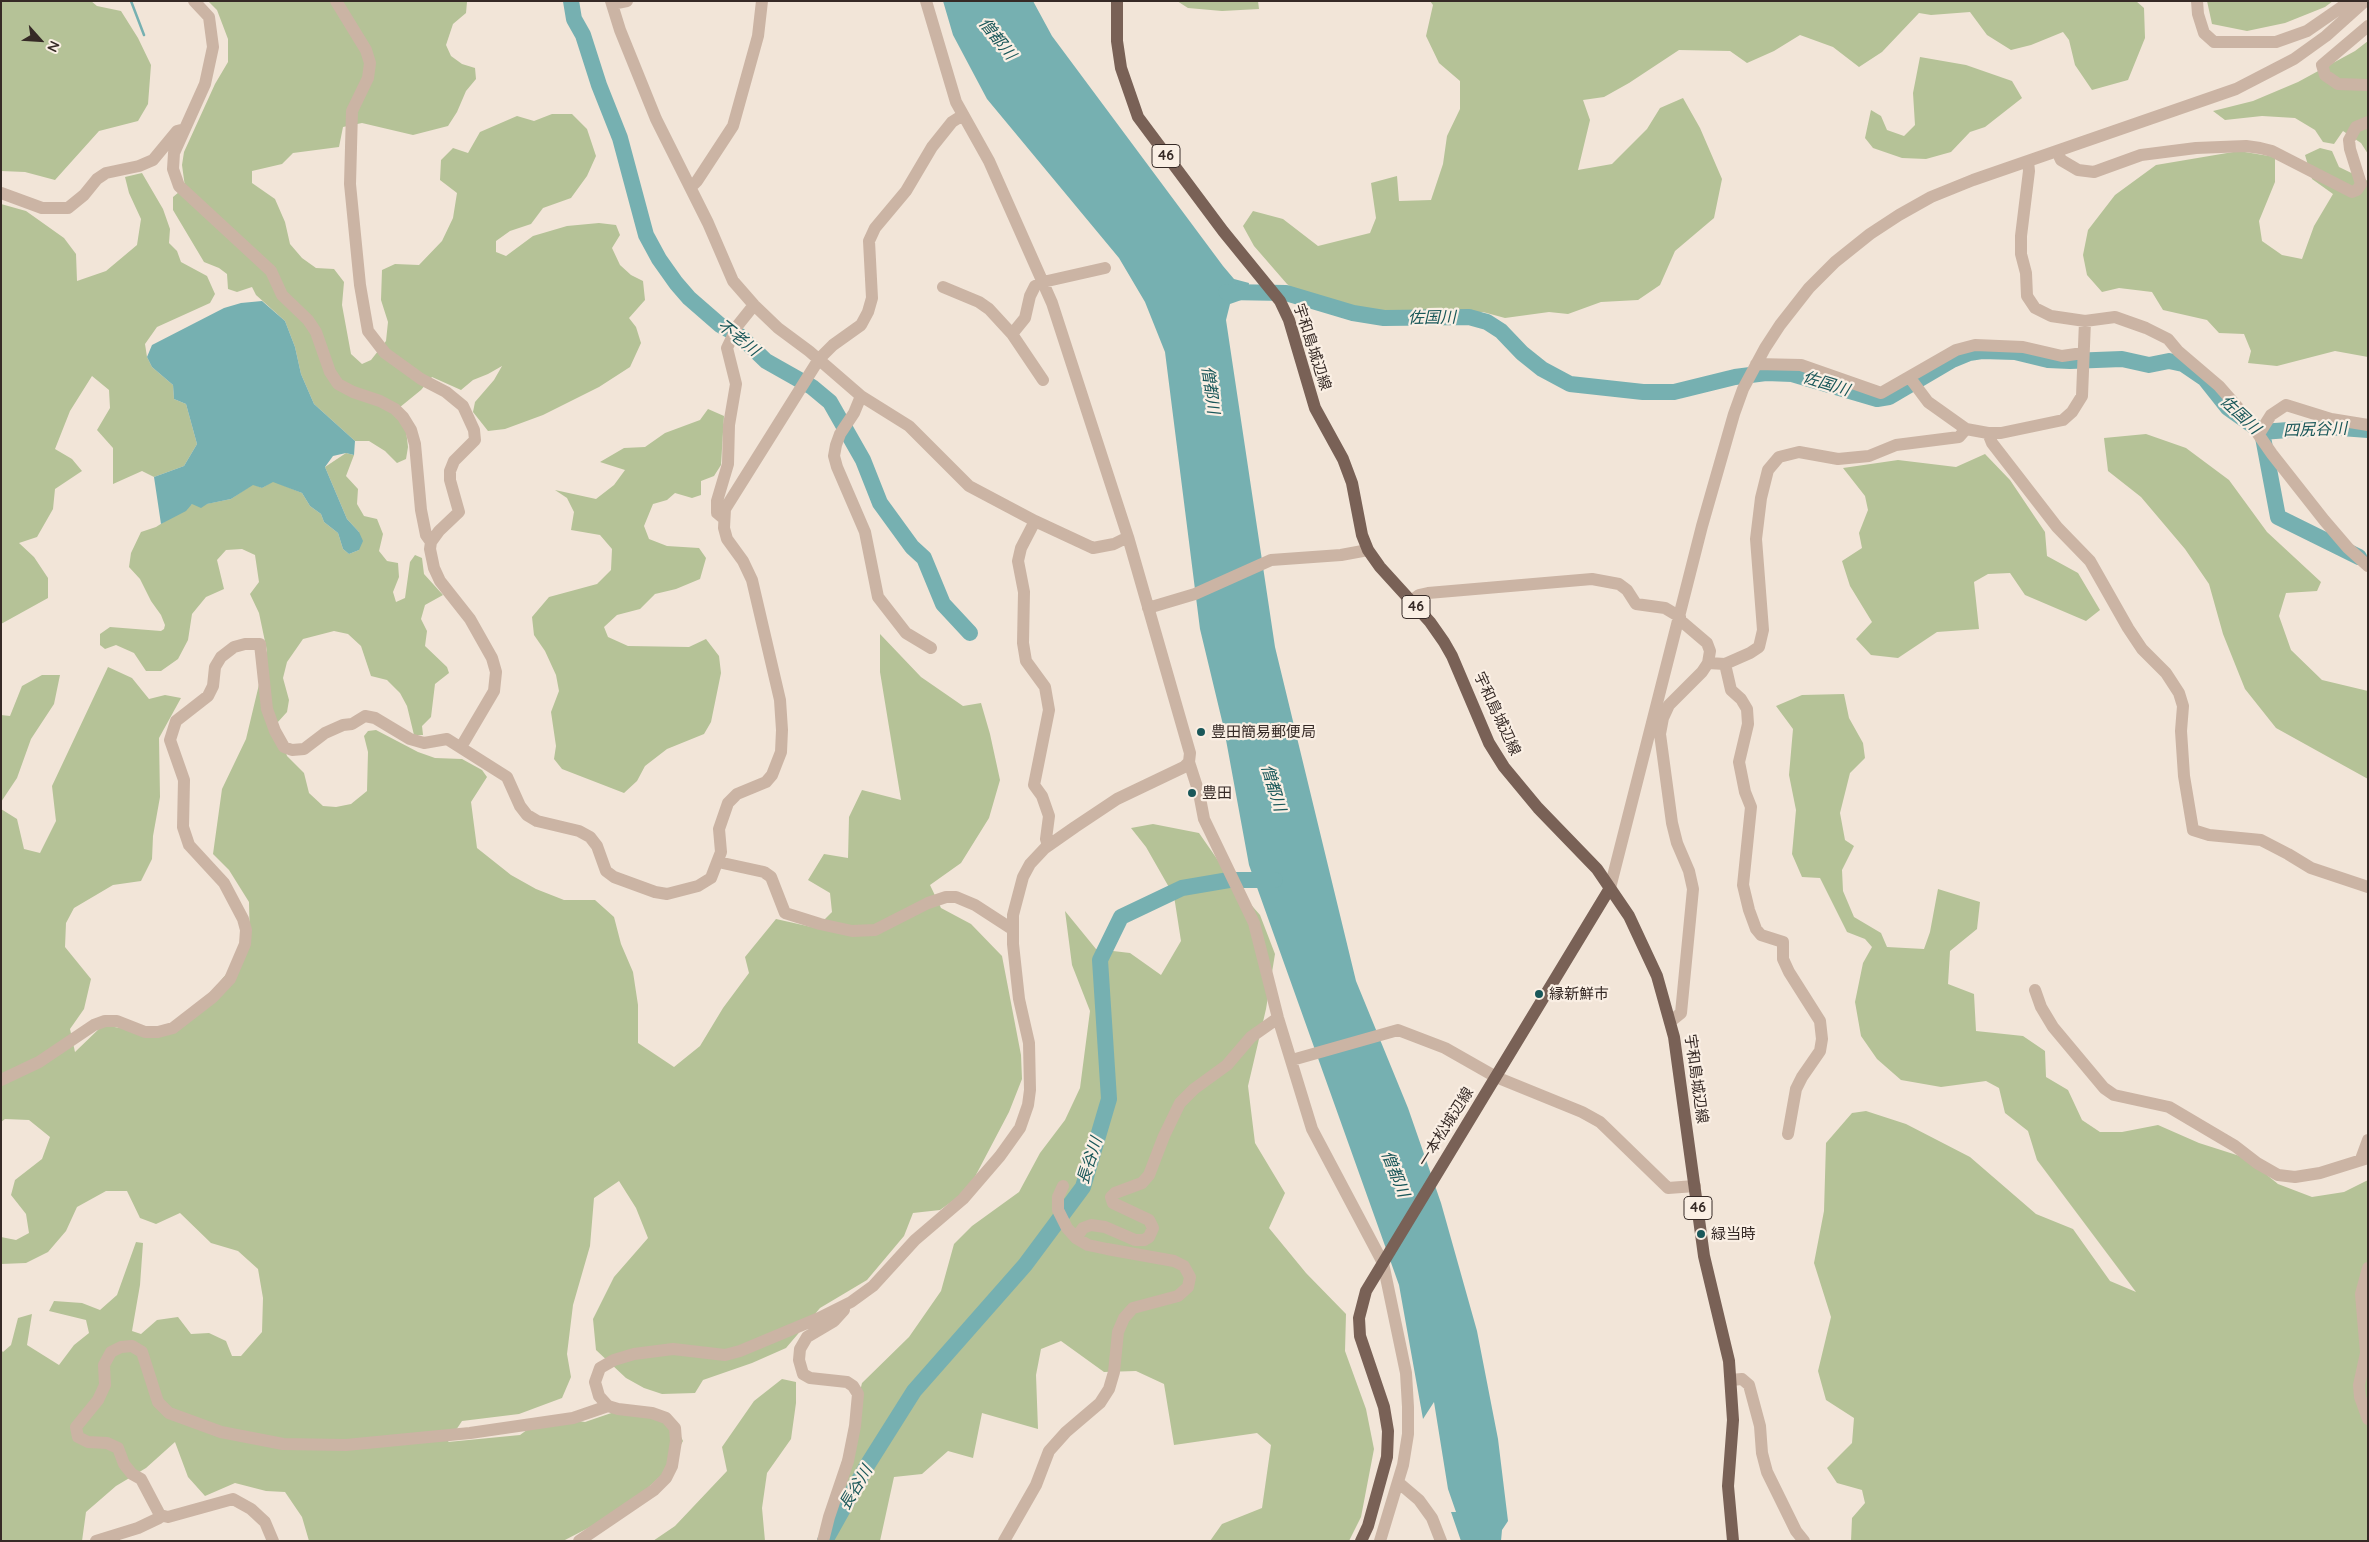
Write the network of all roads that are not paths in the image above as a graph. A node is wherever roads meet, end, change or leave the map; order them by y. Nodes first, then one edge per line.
1 (194, 1) edge
2 (336, 1) edge
3 (627, 1) edge
4 (762, 1) edge
5 (926, 1) edge
6 (1117, 1) edge
7 (2197, 1) edge
8 (612, 3) edge
9 (2361, 5) edge
10 (2368, 26) edge
11 (2368, 86) edge
12 (963, 115) junction
13 (2368, 122) edge
14 (183, 129) junction
15 (2057, 151) junction
16 (2028, 161) junction
17 (691, 188) junction
18 (1, 193) edge
19 (1105, 268) dead end
20 (1043, 282) junction
21 (943, 287) dead end
22 (754, 305) junction
23 (2085, 321) junction
24 (1012, 334) junction
25 (2083, 353) junction
26 (819, 359) junction
27 (1756, 364) junction
28 (1910, 378) junction
29 (1043, 380) dead end
30 (861, 396) junction
31 (2368, 425) edge
32 (1966, 429) junction
33 (1988, 433) junction
34 (2259, 434) junction
35 (723, 518) junction
36 (1035, 521) junction
37 (1128, 538) junction
38 (431, 542) junction
39 (1368, 550) junction
40 (2368, 566) edge
41 (1411, 601) junction
42 (1148, 608) junction
43 (1680, 618) junction
44 (931, 648) dead end
45 (1708, 663) junction
46 (1725, 664) junction
47 (461, 747) junction
48 (1189, 762) junction
49 (1048, 845) junction
50 (718, 862) junction
51 (2368, 887) edge
52 (1610, 888) junction
53 (1012, 929) junction
54 (2035, 990) dead end
55 (1278, 1018) junction
56 (1671, 1021) junction
57 (1292, 1060) junction
58 (1496, 1076) junction
59 (1, 1080) edge
60 (1788, 1134) dead end
61 (2368, 1140) edge
62 (2364, 1159) edge
63 (1063, 1186) dead end
64 (1695, 1186) junction
65 (1076, 1238) junction
66 (1383, 1263) junction
67 (2368, 1268) edge
68 (851, 1302) junction
69 (1731, 1380) junction
70 (608, 1406) junction
71 (2368, 1418) edge
72 (1399, 1483) junction
73 (160, 1515) junction
74 (96, 1541) edge
75 (273, 1541) edge
76 (579, 1541) edge
77 (823, 1541) edge
78 (1004, 1541) edge
79 (1361, 1541) edge
80 (1380, 1541) edge
81 (1441, 1541) edge
82 (1733, 1541) edge
83 (1804, 1541) edge

1 - 14 street
2 - 38 street
3 - 8 street
4 - 17 street
5 - 12 street
6 - 39 main road, 宇和島城辺線 / 46
7 - 9 street
8 - 17 street
9 - 15 street
10 - 11 street
12 - 20 street
12 - 26 street
13 - 15 street
14 - 18 street
14 - 38 street
15 - 16 street
16 - 23 street
16 - 27 street
17 - 22 street
19 - 20 street
20 - 24 street
20 - 37 street
21 - 24 street
22 - 26 street
22 - 35 street
23 - 25 street
23 - 34 street
24 - 29 street
25 - 28 street
25 - 33 street
26 - 30 street
26 - 35 street
27 - 28 street
27 - 43 street
28 - 32 street
30 - 36 street
30 - 44 street
31 - 34 street
32 - 33 street
32 - 46 street
33 - 51 street
34 - 40 street
35 - 50 street
36 - 37 street
36 - 49 street
37 - 42 street
38 - 47 street
39 - 41 main road, 宇和島城辺線 / 46
39 - 42 street
41 - 43 street
41 - 52 main road, 宇和島城辺線 / 46
42 - 48 street
43 - 45 street
43 - 52 street
45 - 46 street
45 - 56 street
46 - 60 street
47 - 50 street
47 - 59 street
48 - 49 street
48 - 55 street
49 - 53 street
50 - 53 street
52 - 56 main road, 宇和島城辺線 / 46
52 - 58 main road, 一本松城辺線
53 - 68 street
54 - 62 street
55 - 57 street
55 - 65 street
56 - 64 main road, 宇和島城辺線 / 46
57 - 58 street
57 - 66 street
58 - 64 street
58 - 66 main road, 一本松城辺線
61 - 62 street
63 - 65 street
64 - 69 main road, 宇和島城辺線 / 46
65 - 78 street
66 - 72 street
66 - 79 main road, 一本松城辺線
67 - 71 street
68 - 70 street
68 - 77 street
69 - 82 main road, 宇和島城辺線 / 46
69 - 83 street
70 - 73 street
70 - 76 street
72 - 80 street
72 - 81 street
73 - 74 street
73 - 75 street

